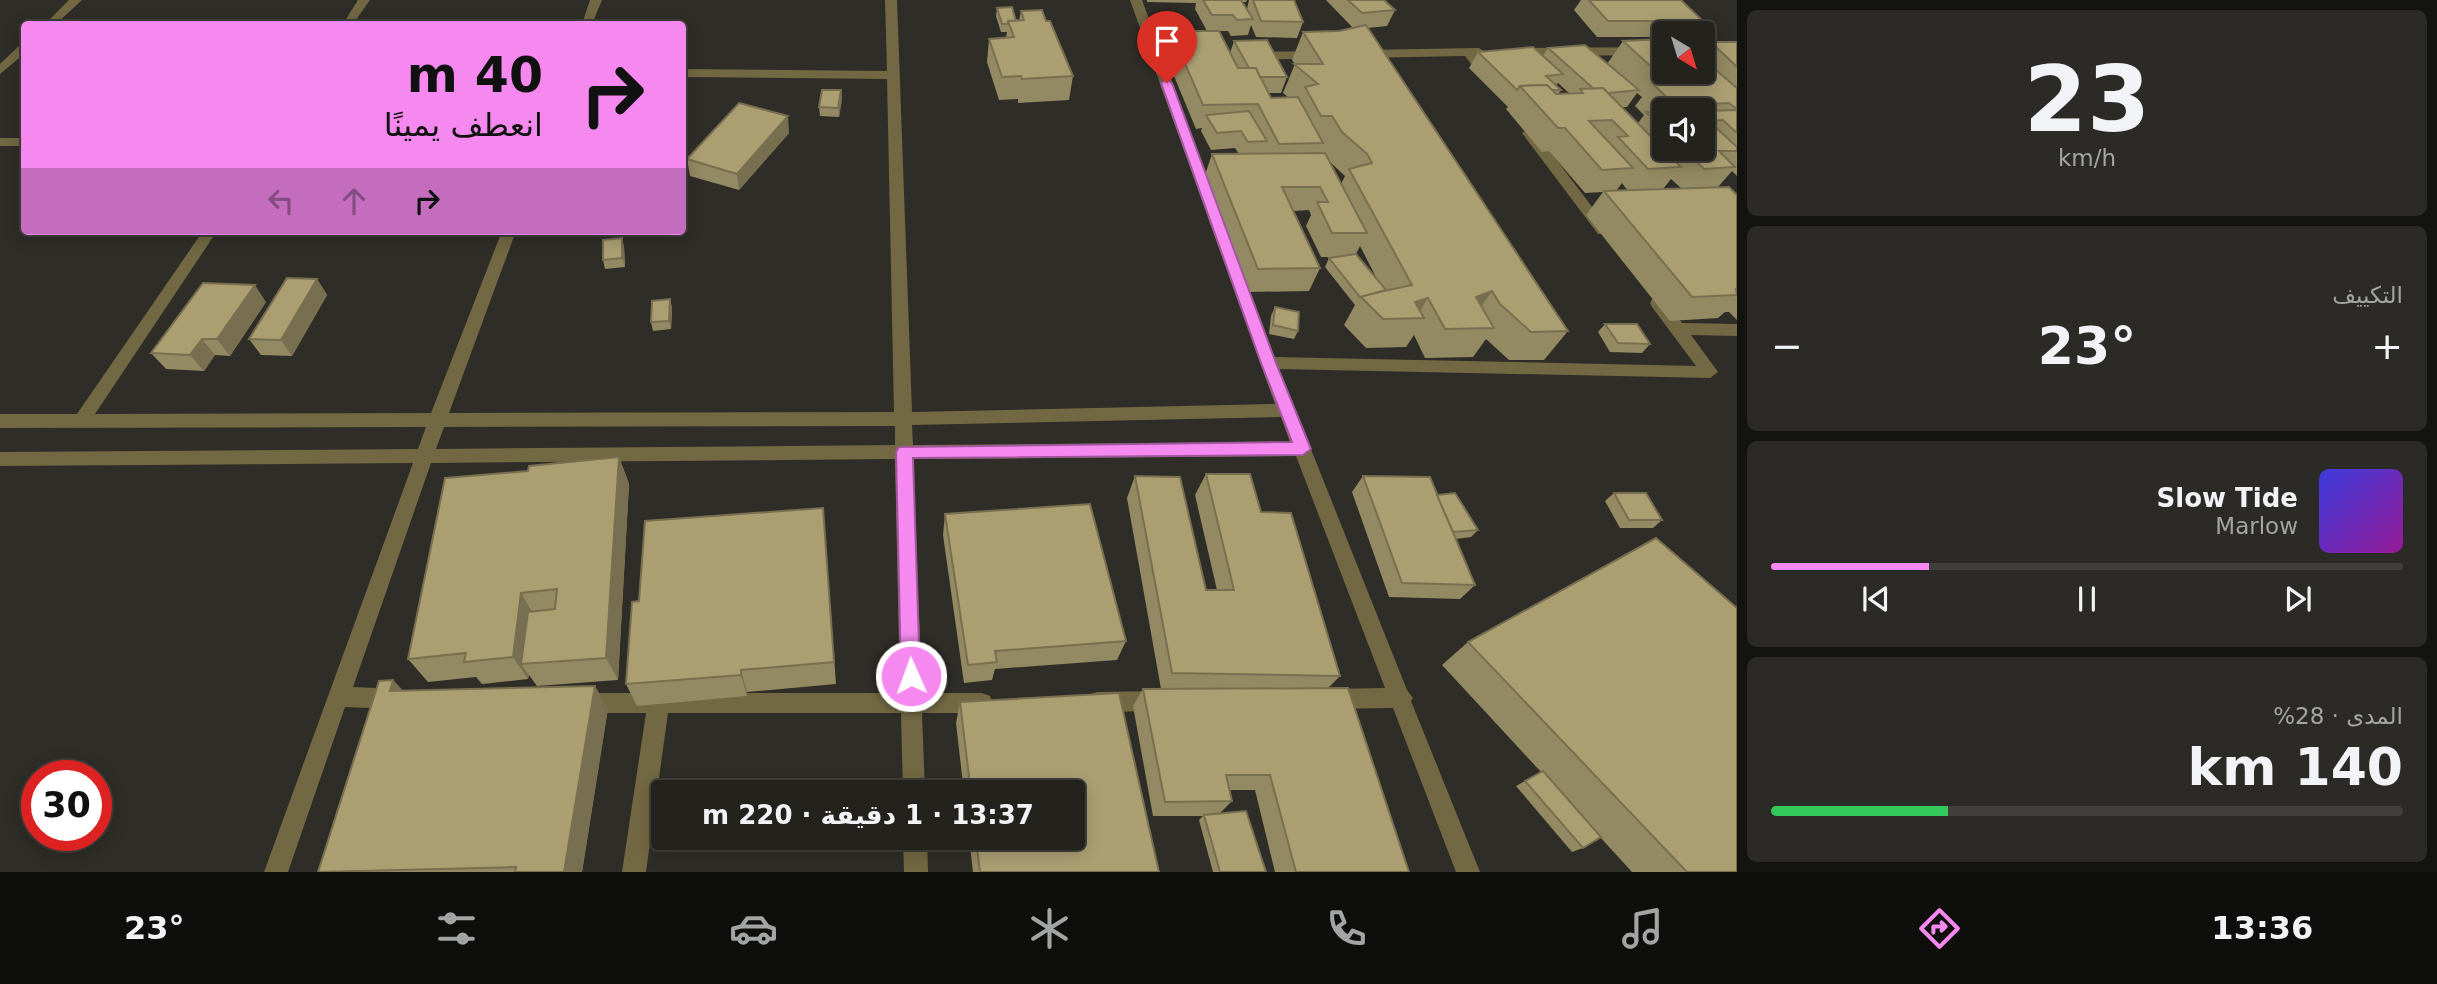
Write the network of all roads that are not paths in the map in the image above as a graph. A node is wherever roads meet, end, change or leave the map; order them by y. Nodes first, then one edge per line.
1 (76, 0) edge
2 (364, 0) edge
3 (596, 0) edge
4 (891, 0) edge
5 (1136, 0) edge
6 (53, 21) edge
7 (350, 21) edge
8 (588, 21) edge
9 (21, 51) edge
10 (1652, 51) edge
11 (1468, 52) junction
12 (1333, 54) edge
13 (1346, 54) edge
14 (1238, 56) edge
15 (0, 70) edge
16 (686, 73) edge
17 (893, 75) junction
18 (1493, 85) edge
19 (1518, 119) dead end
20 (0, 142) edge
21 (21, 142) edge
22 (207, 235) edge
23 (507, 235) edge
24 (1610, 240) dead end
25 (1652, 296) dead end
26 (1677, 329) junction
27 (1737, 330) edge
28 (1268, 363) junction
29 (1287, 410) junction
30 (903, 419) junction
31 (82, 420) junction
32 (0, 421) edge
33 (437, 421) junction
34 (1303, 449) junction
35 (904, 452) junction
36 (425, 455) junction
37 (0, 459) edge
38 (340, 697) junction
39 (1402, 698) junction
40 (423, 699) edge
41 (1306, 699) edge
42 (1184, 701) edge
43 (561, 702) edge
44 (1075, 702) edge
45 (1007, 703) edge
46 (911, 704) junction
47 (658, 705) junction
48 (914, 780) edge
49 (915, 850) edge
50 (276, 872) edge
51 (635, 872) edge
52 (916, 872) edge
53 (1468, 872) edge

1 - 6 street
2 - 7 street
3 - 8 street
4 - 17 street
5 - 28 street
9 - 15 street
10 - 11 street
11 - 13 street
11 - 18 street
12 - 14 street
16 - 17 street
17 - 30 street
19 - 24 street
20 - 21 street
22 - 31 street
23 - 33 street
25 - 26 street
26 - 27 street
26 - 28 street
28 - 29 street
29 - 30 street
29 - 34 street
30 - 33 street
30 - 35 street
31 - 32 street
31 - 33 street
33 - 36 street
34 - 35 street
34 - 39 street
35 - 36 street
35 - 46 street
36 - 37 street
36 - 38 street
38 - 40 street
38 - 50 street
39 - 41 street
39 - 53 street
42 - 44 street
43 - 47 street
45 - 46 street
46 - 47 street
46 - 48 street
47 - 51 street
49 - 52 street

